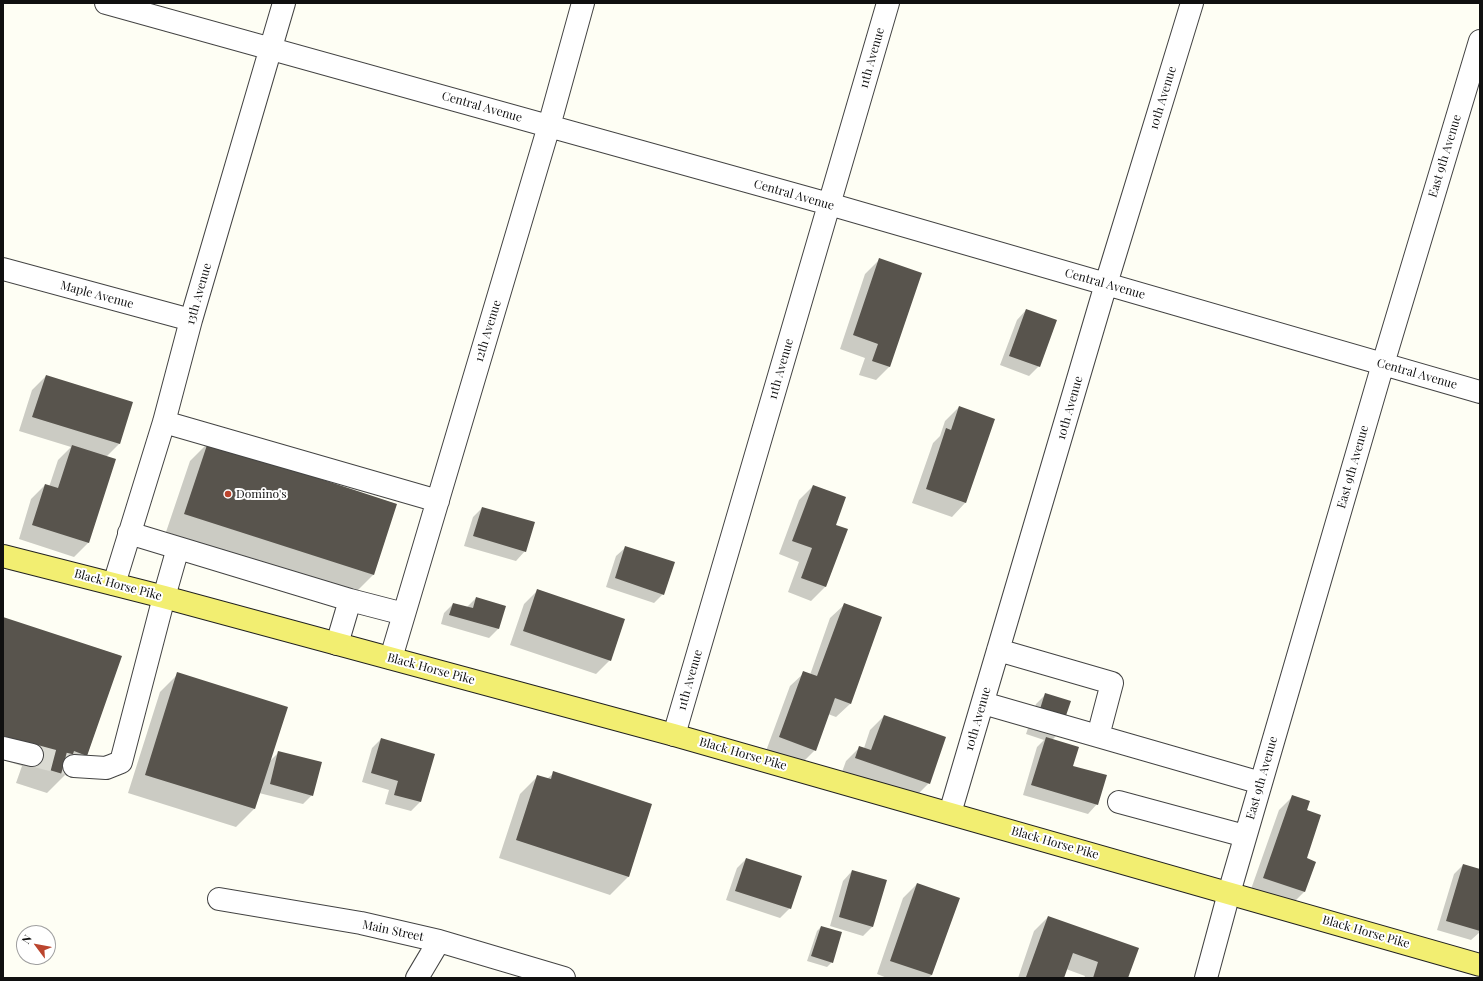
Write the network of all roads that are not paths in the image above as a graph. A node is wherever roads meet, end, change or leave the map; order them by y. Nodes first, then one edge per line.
1 (106, 3) edge
2 (284, 3) edge
3 (583, 3) edge
4 (888, 3) edge
5 (1192, 3) edge
6 (1480, 41) edge
7 (270, 48) junction
8 (549, 126) junction
9 (829, 204) junction
10 (3, 269) edge
11 (1106, 284) junction
12 (191, 320) junction
13 (1383, 364) junction
14 (1480, 392) edge
15 (164, 422) junction
16 (438, 501) junction
17 (130, 533) junction
18 (178, 548) junction
19 (3, 556) edge
20 (114, 584) junction
21 (164, 597) junction
22 (350, 600) junction
23 (404, 614) junction
24 (337, 644) junction
25 (998, 650) junction
26 (391, 658) junction
27 (983, 703) junction
28 (674, 735) junction
29 (1098, 736) junction
30 (3, 748) edge
31 (32, 755) tunnel mouth
32 (74, 766) tunnel mouth
33 (1261, 784) junction
34 (1119, 802) dead end
35 (950, 813) junction
36 (1245, 836) junction
37 (1229, 893) junction
38 (219, 898) dead end
39 (439, 941) junction
40 (1480, 965) edge
41 (417, 978) edge
42 (564, 978) edge
43 (1206, 978) edge

1 - 7 street, Central Avenue
2 - 7 street, 13th Avenue
3 - 8 street, 12th Avenue
4 - 9 street, 11th Avenue
5 - 11 street, 10th Avenue
6 - 13 street, East 9th Avenue
7 - 8 street, Central Avenue
7 - 12 street, 13th Avenue
8 - 9 street, Central Avenue
8 - 16 street, 12th Avenue
9 - 11 street, Central Avenue
9 - 28 street, 11th Avenue
10 - 12 street, Maple Avenue
11 - 13 street, Central Avenue
11 - 25 street, 10th Avenue
12 - 15 street, 13th Avenue
13 - 14 street, Central Avenue
13 - 33 street, East 9th Avenue
15 - 16 street
15 - 17 street, 13th Avenue
16 - 23 street, 12th Avenue
17 - 18 street
17 - 20 street, 13th Avenue
18 - 21 street
18 - 22 street
19 - 20 main road, Black Horse Pike
20 - 21 main road, Black Horse Pike
21 - 24 main road, Black Horse Pike
21 - 32 street
22 - 23 street
22 - 24 street
23 - 26 street, 12th Avenue
24 - 26 main road, Black Horse Pike
25 - 27 street, 10th Avenue
25 - 29 street
26 - 28 main road, Black Horse Pike
27 - 29 street
27 - 35 street, 10th Avenue
28 - 35 main road, Black Horse Pike
29 - 33 street
30 - 31 street
33 - 36 street, East 9th Avenue
34 - 36 street
35 - 37 main road, Black Horse Pike
36 - 37 street, East 9th Avenue
37 - 40 main road, Black Horse Pike
37 - 43 street, East 9th Avenue
38 - 39 street, Main Street
39 - 41 street
39 - 42 street, Main Street

